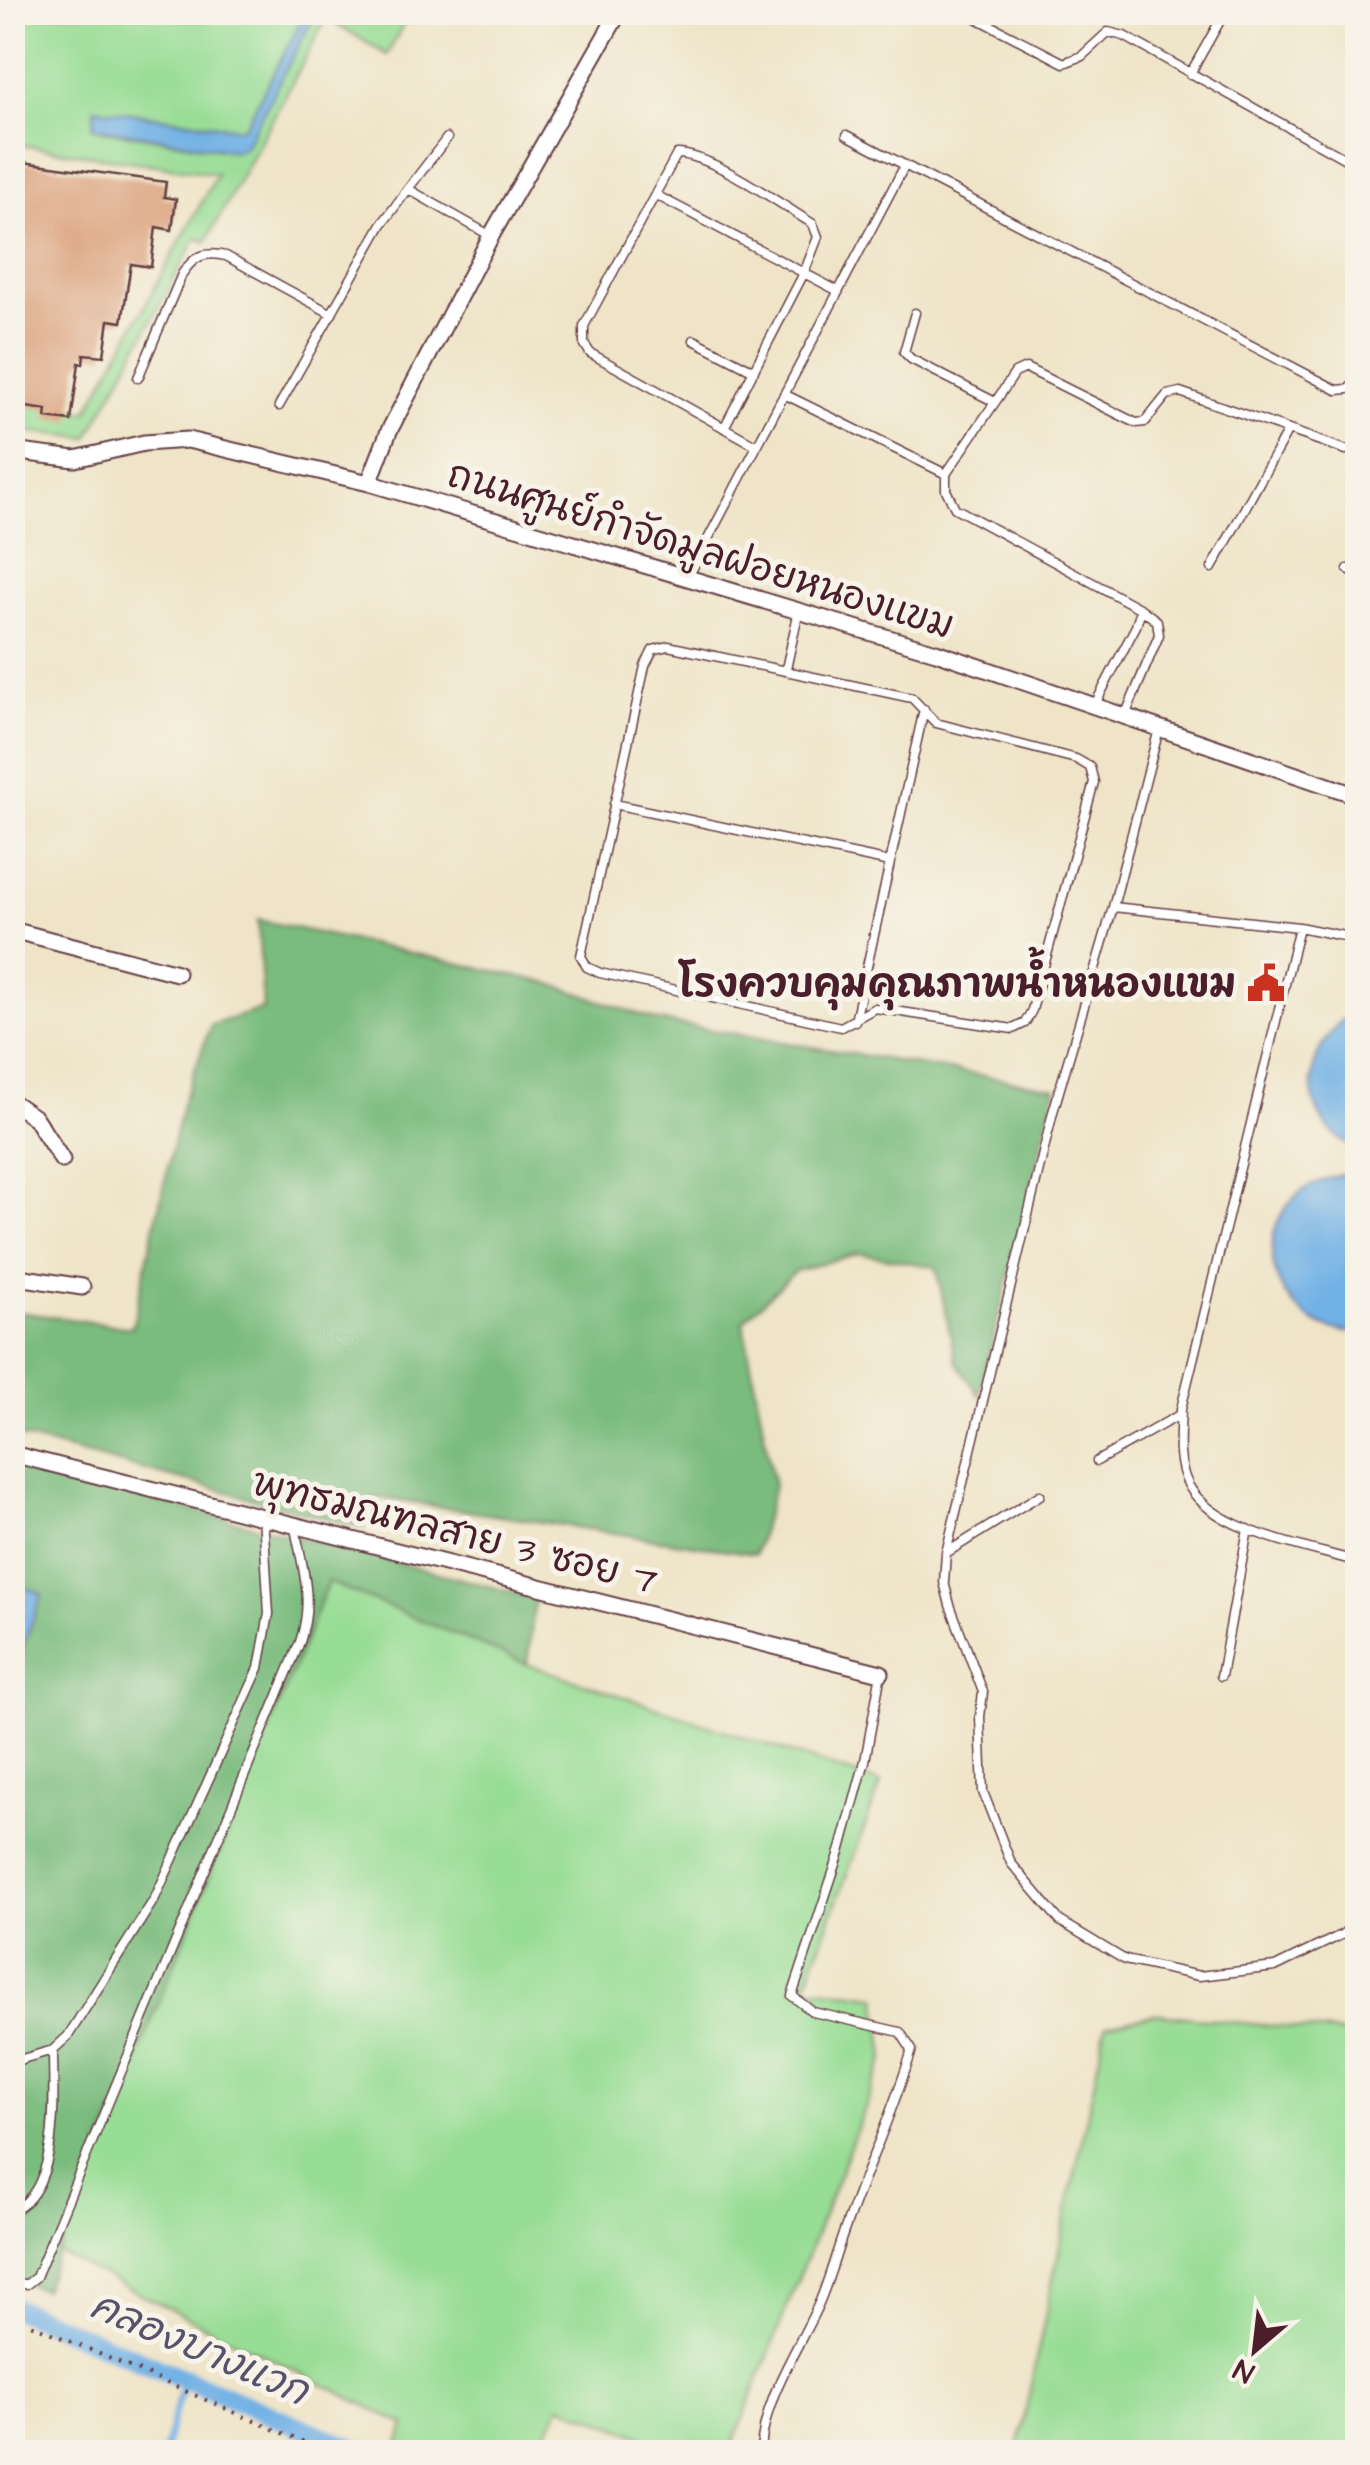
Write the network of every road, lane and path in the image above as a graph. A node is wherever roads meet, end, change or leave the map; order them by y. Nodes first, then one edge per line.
1 (619, 12) edge
2 (965, 12) edge
3 (1225, 12) edge
4 (1190, 74) junction
5 (847, 135) dead end
6 (447, 138) dead end
7 (906, 166) junction
8 (1358, 166) edge
9 (408, 189) junction
10 (656, 195) junction
11 (491, 236) junction
12 (804, 273) junction
13 (838, 291) junction
14 (916, 313) dead end
15 (332, 314) junction
16 (694, 340) dead end
17 (754, 371) junction
18 (138, 378) dead end
19 (1358, 381) edge
20 (784, 394) junction
21 (995, 402) junction
22 (279, 406) dead end
23 (724, 428) junction
24 (1288, 430) junction
25 (757, 446) junction
26 (1346, 450) dead end
27 (12, 452) edge
28 (946, 474) junction
29 (369, 484) junction
30 (1212, 568) dead end
31 (1348, 570) dead end
32 (1358, 574) edge
33 (688, 577) junction
34 (1141, 609) junction
35 (799, 610) junction
36 (786, 669) junction
37 (1094, 706) junction
38 (924, 709) junction
39 (1125, 717) junction
40 (1159, 728) junction
41 (1355, 790) edge
42 (614, 804) junction
43 (890, 862) junction
44 (1114, 908) junction
45 (1298, 927) junction
46 (12, 930) edge
47 (1358, 939) edge
48 (177, 974) dead end
49 (855, 1022) junction
50 (12, 1102) edge
51 (62, 1160) dead end
52 (12, 1276) edge
53 (82, 1288) dead end
54 (1181, 1414) junction
55 (12, 1454) edge
56 (1098, 1461) dead end
57 (1040, 1495) dead end
58 (262, 1515) junction
59 (295, 1524) junction
60 (1248, 1530) junction
61 (946, 1553) junction
62 (1356, 1563) edge
63 (881, 1673) joint
64 (1220, 1676) dead end
65 (1358, 1920) edge
66 (53, 2050) junction
67 (12, 2062) edge
68 (12, 2211) edge
69 (12, 2284) edge
70 (12, 2316) edge
71 (326, 2452) edge
72 (761, 2452) edge

1 - 11 street
2 - 4 lane
3 - 4 lane
4 - 8 lane
5 - 7 lane
6 - 9 lane
7 - 13 lane
7 - 19 lane
9 - 11 lane
9 - 15 lane
10 - 12 lane
10 - 12 lane
10 - 23 lane
11 - 29 street
12 - 13 lane
12 - 17 lane
13 - 20 lane
14 - 21 lane
15 - 18 lane
15 - 22 lane
16 - 17 lane
17 - 23 lane
20 - 25 lane
20 - 28 lane
21 - 24 lane
21 - 28 lane
23 - 25 lane
24 - 26 lane
24 - 30 lane
25 - 33 lane
27 - 29 street, ถนนศูนย์กำจัดมูลฝอยหนองแขม
28 - 34 lane
29 - 33 street, ถนนศูนย์กำจัดมูลฝอยหนองแขม
31 - 32 lane
33 - 35 street, ถนนศูนย์กำจัดมูลฝอยหนองแขม
34 - 37 lane
34 - 39 lane
35 - 36 lane
35 - 37 street, ถนนศูนย์กำจัดมูลฝอยหนองแขม
36 - 38 lane
36 - 42 lane
37 - 39 street, ถนนศูนย์กำจัดมูลฝอยหนองแขม
38 - 43 lane
38 - 49 lane
39 - 40 street, ถนนศูนย์กำจัดมูลฝอยหนองแขม
40 - 41 street, ถนนศูนย์กำจัดมูลฝอยหนองแขม
40 - 44 lane
42 - 43 lane
42 - 49 lane
43 - 49 lane
44 - 45 lane
44 - 61 lane
45 - 47 lane
45 - 54 lane
46 - 48 street
50 - 51 street
52 - 53 street
54 - 56 lane
54 - 60 lane
55 - 58 street, พุทธมณฑลสาย 3 ซอย 7
57 - 61 lane
58 - 59 street, พุทธมณฑลสาย 3 ซอย 7
58 - 66 lane
59 - 63 street, พุทธมณฑลสาย 3 ซอย 7
59 - 69 lane
60 - 62 lane
60 - 64 lane
61 - 65 lane
63 - 72 lane
66 - 67 lane
66 - 68 lane
70 - 71 path

